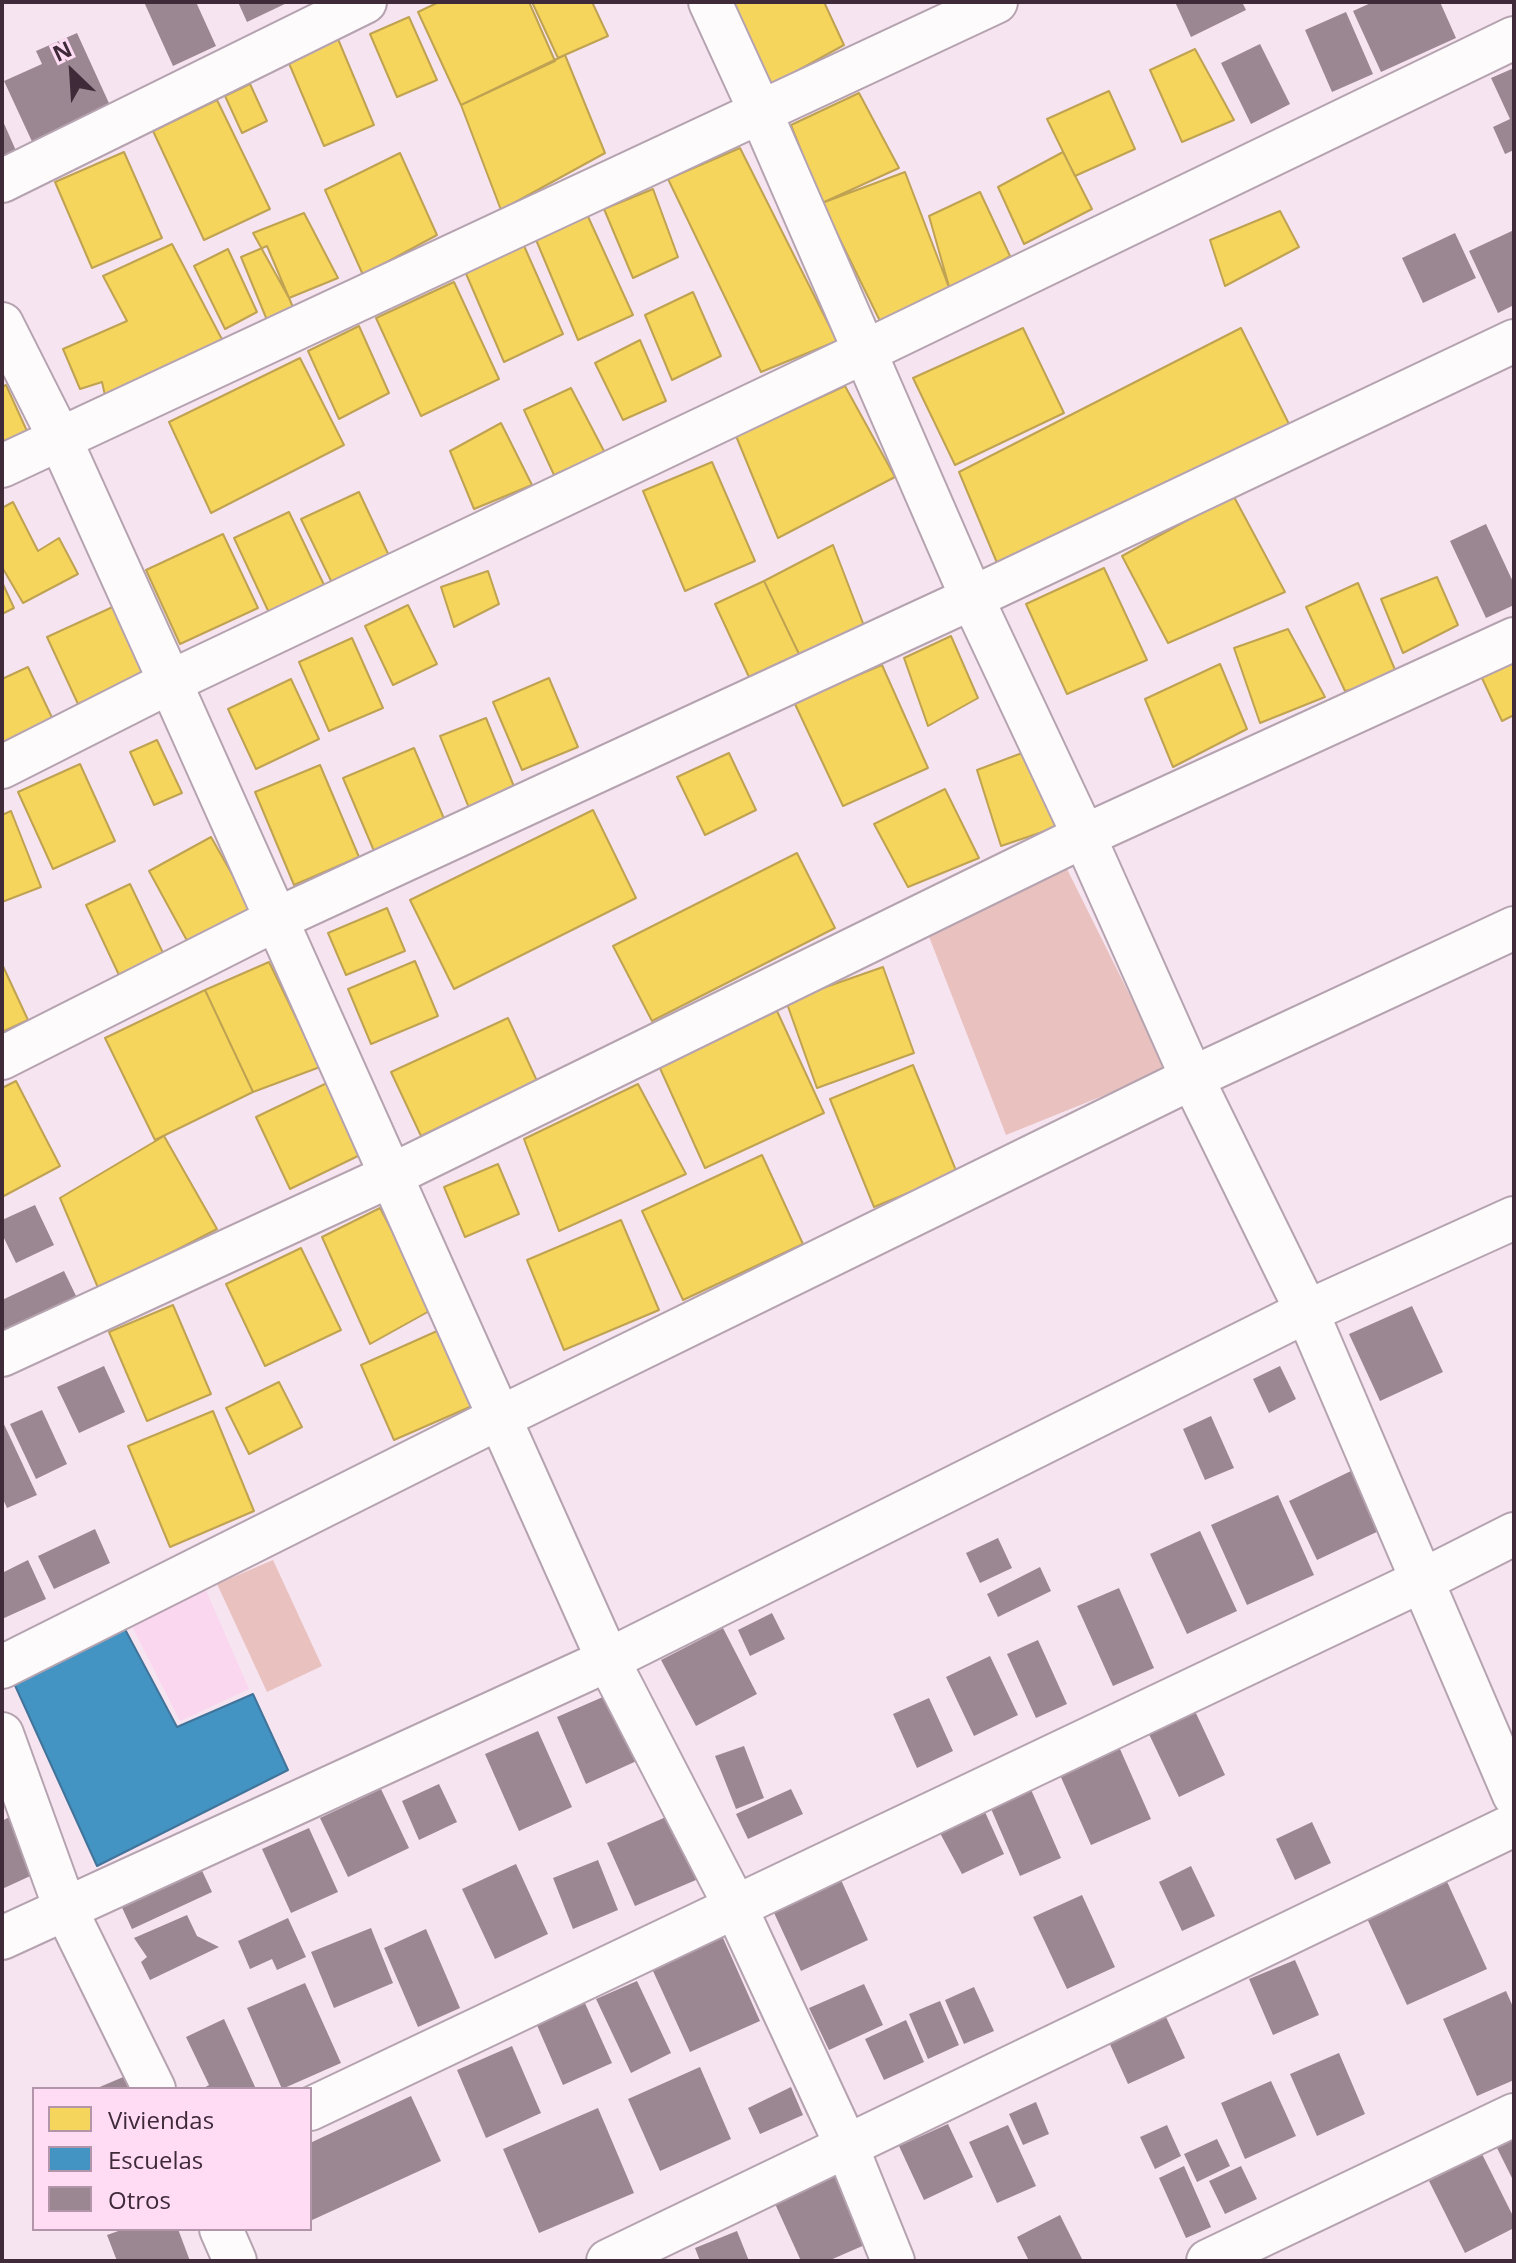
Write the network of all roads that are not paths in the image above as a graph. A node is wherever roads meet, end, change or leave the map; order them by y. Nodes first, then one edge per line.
1 (365, 2) edge
2 (710, 2) edge
3 (996, 2) edge
4 (1514, 38) edge
5 (760, 111) junction
6 (2, 181) edge
7 (2, 324) edge
8 (1514, 341) edge
9 (864, 352) junction
10 (60, 439) junction
11 (2, 466) edge
12 (972, 598) junction
13 (1514, 639) edge
14 (170, 682) junction
15 (2, 767) edge
16 (1084, 836) junction
17 (277, 919) junction
18 (1514, 928) edge
19 (2, 1058) edge
20 (1192, 1078) junction
21 (392, 1175) junction
22 (1514, 1218) edge
23 (1307, 1312) junction
24 (2, 1355) edge
25 (499, 1418) junction
26 (1514, 1534) edge
27 (1421, 1581) junction
28 (608, 1660) junction
29 (2, 1667) edge
30 (2, 1734) edge
31 (1514, 1795) edge
32 (1514, 1825) edge
33 (735, 1906) junction
34 (65, 1908) junction
35 (2, 1938) edge
36 (153, 2087) edge
37 (312, 2108) edge
38 (1514, 2115) edge
39 (847, 2147) junction
40 (222, 2231) edge
41 (235, 2261) edge
42 (608, 2261) edge
43 (893, 2261) edge
44 (1208, 2261) edge

1 - 6 street
2 - 5 street
3 - 5 street
4 - 9 street
5 - 9 street
5 - 10 street
7 - 10 street
8 - 12 street
9 - 12 street
9 - 14 street
10 - 11 street
10 - 14 street
12 - 16 street
12 - 17 street
13 - 16 street
14 - 15 street
14 - 17 street
16 - 20 street
16 - 21 street
17 - 19 street
17 - 21 street
18 - 20 street
20 - 23 street
20 - 25 street
21 - 24 street
21 - 25 street
22 - 23 street
23 - 27 street
23 - 28 street
25 - 28 street
25 - 29 street
26 - 27 street
27 - 31 street
27 - 33 street
28 - 33 street
28 - 34 street
30 - 34 street
32 - 39 street
33 - 37 street
33 - 39 street
34 - 35 street
34 - 36 street
38 - 44 street
39 - 42 street
39 - 43 street
40 - 41 street

